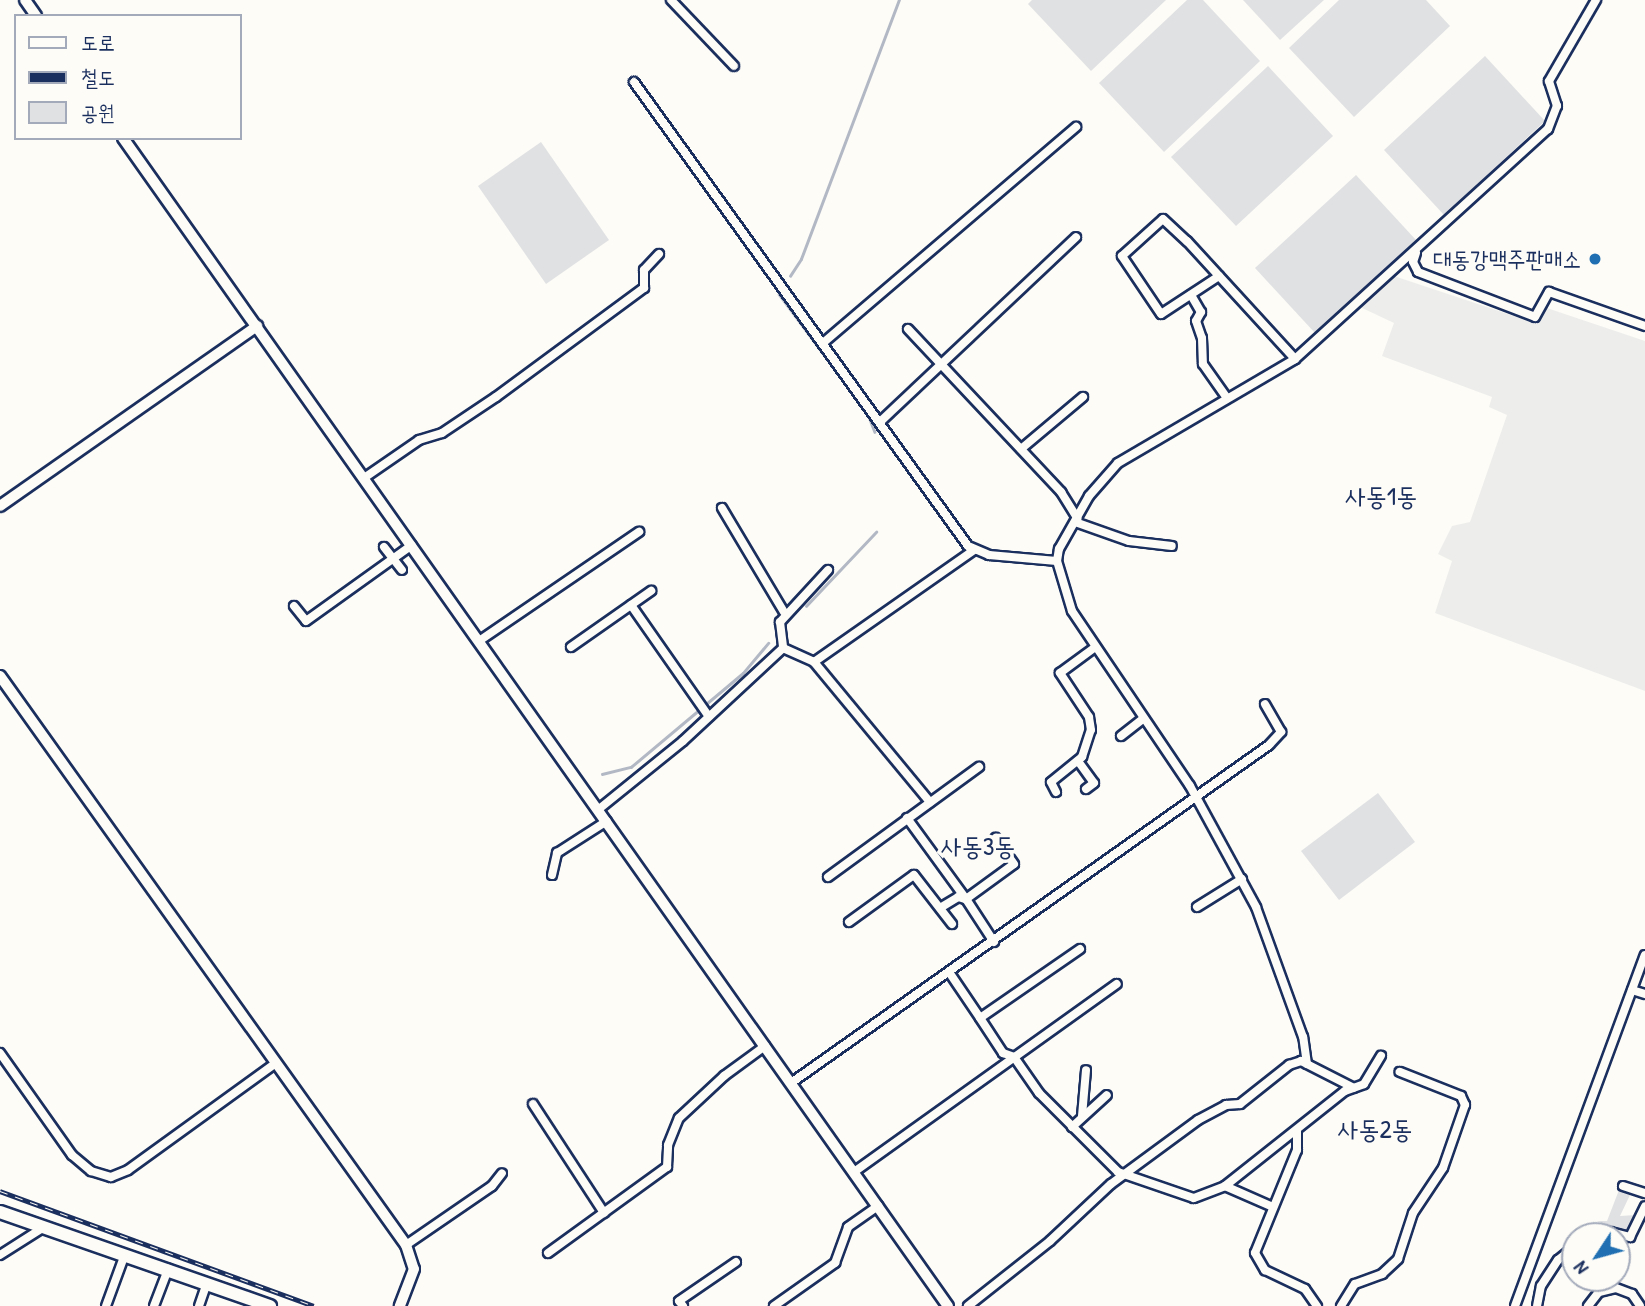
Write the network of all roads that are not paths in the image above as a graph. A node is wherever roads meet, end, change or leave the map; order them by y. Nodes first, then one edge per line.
1 (671, 0) edge
2 (1596, 0) edge
3 (734, 66) dead end
4 (634, 82) dead end
5 (1076, 127) dead end
6 (124, 140) edge
7 (1076, 237) dead end
8 (1417, 251) junction
9 (659, 254) dead end
10 (1219, 276) junction
11 (1191, 295) junction
12 (257, 326) junction
13 (1645, 326) edge
14 (908, 329) dead end
15 (823, 343) junction
16 (1295, 359) junction
17 (942, 366) junction
18 (1083, 397) dead end
19 (1227, 398) junction
20 (881, 421) junction
21 (1021, 449) junction
22 (364, 478) junction
23 (0, 506) edge
24 (722, 508) dead end
25 (1076, 520) junction
26 (639, 532) dead end
27 (412, 545) junction
28 (1172, 546) dead end
29 (384, 547) dead end
30 (974, 550) junction
31 (394, 558) junction
32 (1057, 561) junction
33 (402, 570) dead end
34 (828, 570) dead end
35 (650, 591) dead end
36 (631, 605) junction
37 (294, 606) dead end
38 (785, 612) junction
39 (479, 641) junction
40 (571, 647) dead end
41 (783, 648) junction
42 (1094, 648) junction
43 (814, 662) junction
44 (0, 676) edge
45 (1265, 704) dead end
46 (705, 711) junction
47 (1143, 719) junction
48 (1121, 736) dead end
49 (1078, 761) junction
50 (979, 767) dead end
51 (1086, 789) dead end
52 (1056, 792) dead end
53 (1195, 796) junction
54 (930, 802) junction
55 (598, 809) junction
56 (907, 818) junction
57 (607, 821) junction
58 (996, 838) dead end
59 (552, 875) dead end
60 (828, 877) dead end
61 (1242, 879) junction
62 (966, 899) junction
63 (1196, 907) dead end
64 (940, 908) junction
65 (849, 922) dead end
66 (952, 924) dead end
67 (994, 943) junction
68 (1080, 948) dead end
69 (1645, 955) edge
70 (949, 972) junction
71 (1117, 984) dead end
72 (1632, 989) junction
73 (1645, 995) edge
74 (980, 1018) junction
75 (765, 1046) junction
76 (0, 1053) edge
77 (1381, 1056) dead end
78 (1014, 1057) junction
79 (276, 1063) junction
80 (1307, 1064) junction
81 (1086, 1070) dead end
82 (1401, 1072) dead end
83 (791, 1083) junction
84 (1354, 1088) junction
85 (1107, 1095) dead end
86 (533, 1104) dead end
87 (1082, 1116) junction
88 (1072, 1128) junction
89 (1297, 1130) junction
90 (853, 1172) junction
91 (502, 1173) dead end
92 (1126, 1174) junction
93 (1225, 1186) junction
94 (1623, 1186) dead end
95 (1645, 1193) edge
96 (878, 1206) junction
97 (1645, 1206) edge
98 (1273, 1207) junction
99 (0, 1212) edge
100 (604, 1213) junction
101 (44, 1227) junction
102 (1631, 1235) edge
103 (406, 1245) junction
104 (548, 1253) dead end
105 (125, 1254) junction
106 (0, 1255) edge
107 (1561, 1257) edge
108 (736, 1262) dead end
109 (168, 1269) junction
110 (1525, 1280) junction
111 (207, 1283) junction
112 (1541, 1286) junction
113 (106, 1306) edge
114 (154, 1306) edge
115 (199, 1306) edge
116 (270, 1306) edge
117 (400, 1306) edge
118 (682, 1306) edge
119 (774, 1306) edge
120 (948, 1306) edge
121 (968, 1306) edge
122 (1317, 1306) edge
123 (1341, 1306) edge
124 (1515, 1306) edge
125 (1537, 1306) edge
126 (1588, 1306) edge
127 (1640, 1306) edge

1 - 3 street
2 - 8 street
4 - 15 street
5 - 15 street
6 - 12 street
7 - 17 street
8 - 13 street
8 - 16 street
9 - 22 street
10 - 11 street
10 - 11 street
10 - 16 street
11 - 19 street
12 - 22 street
12 - 23 street
14 - 17 street
15 - 20 street
16 - 19 street
17 - 20 street
17 - 21 street
18 - 21 street
19 - 25 street
20 - 30 street
21 - 25 street
22 - 27 street
24 - 38 street
25 - 28 street
25 - 32 street
26 - 39 street
27 - 31 street
27 - 39 street
29 - 31 street
30 - 32 street
30 - 43 street
31 - 33 street
31 - 37 street
32 - 42 street
34 - 38 street
35 - 36 street
36 - 40 street
36 - 46 street
38 - 41 street
39 - 55 street
41 - 43 street
41 - 46 street
42 - 47 street
42 - 49 street
43 - 54 street
44 - 79 street
45 - 53 street
46 - 55 street
47 - 48 street
47 - 53 street
49 - 51 street
49 - 52 street
50 - 54 street
53 - 61 street
53 - 67 street
54 - 56 street
55 - 57 street
56 - 60 street
56 - 62 street
57 - 59 street
57 - 75 street
58 - 62 street
61 - 63 street
61 - 80 street
62 - 64 street
62 - 67 street
64 - 65 street
64 - 66 street
67 - 70 street
68 - 74 street
69 - 72 street
70 - 74 street
70 - 83 street
71 - 78 street
72 - 73 street
72 - 110 street
74 - 78 street
75 - 83 street
75 - 100 street
76 - 79 street
77 - 84 street
78 - 88 street
78 - 90 street
79 - 103 street
80 - 84 street
80 - 92 street
81 - 87 street
82 - 123 street
83 - 90 street
84 - 89 street
85 - 87 street
86 - 100 street
87 - 88 street
88 - 92 street
89 - 93 street
89 - 98 street
90 - 96 street
91 - 103 street
92 - 93 street
92 - 121 street
93 - 98 street
94 - 95 street
96 - 119 street
96 - 120 street
97 - 102 street
98 - 122 street
99 - 101 main road
100 - 104 street
101 - 105 main road
101 - 106 street
103 - 117 street
105 - 109 main road
105 - 113 street
107 - 112 street
108 - 118 street
109 - 111 main road
109 - 114 street
110 - 112 street
110 - 124 street
111 - 115 street
111 - 116 main road
112 - 125 street
126 - 127 street

